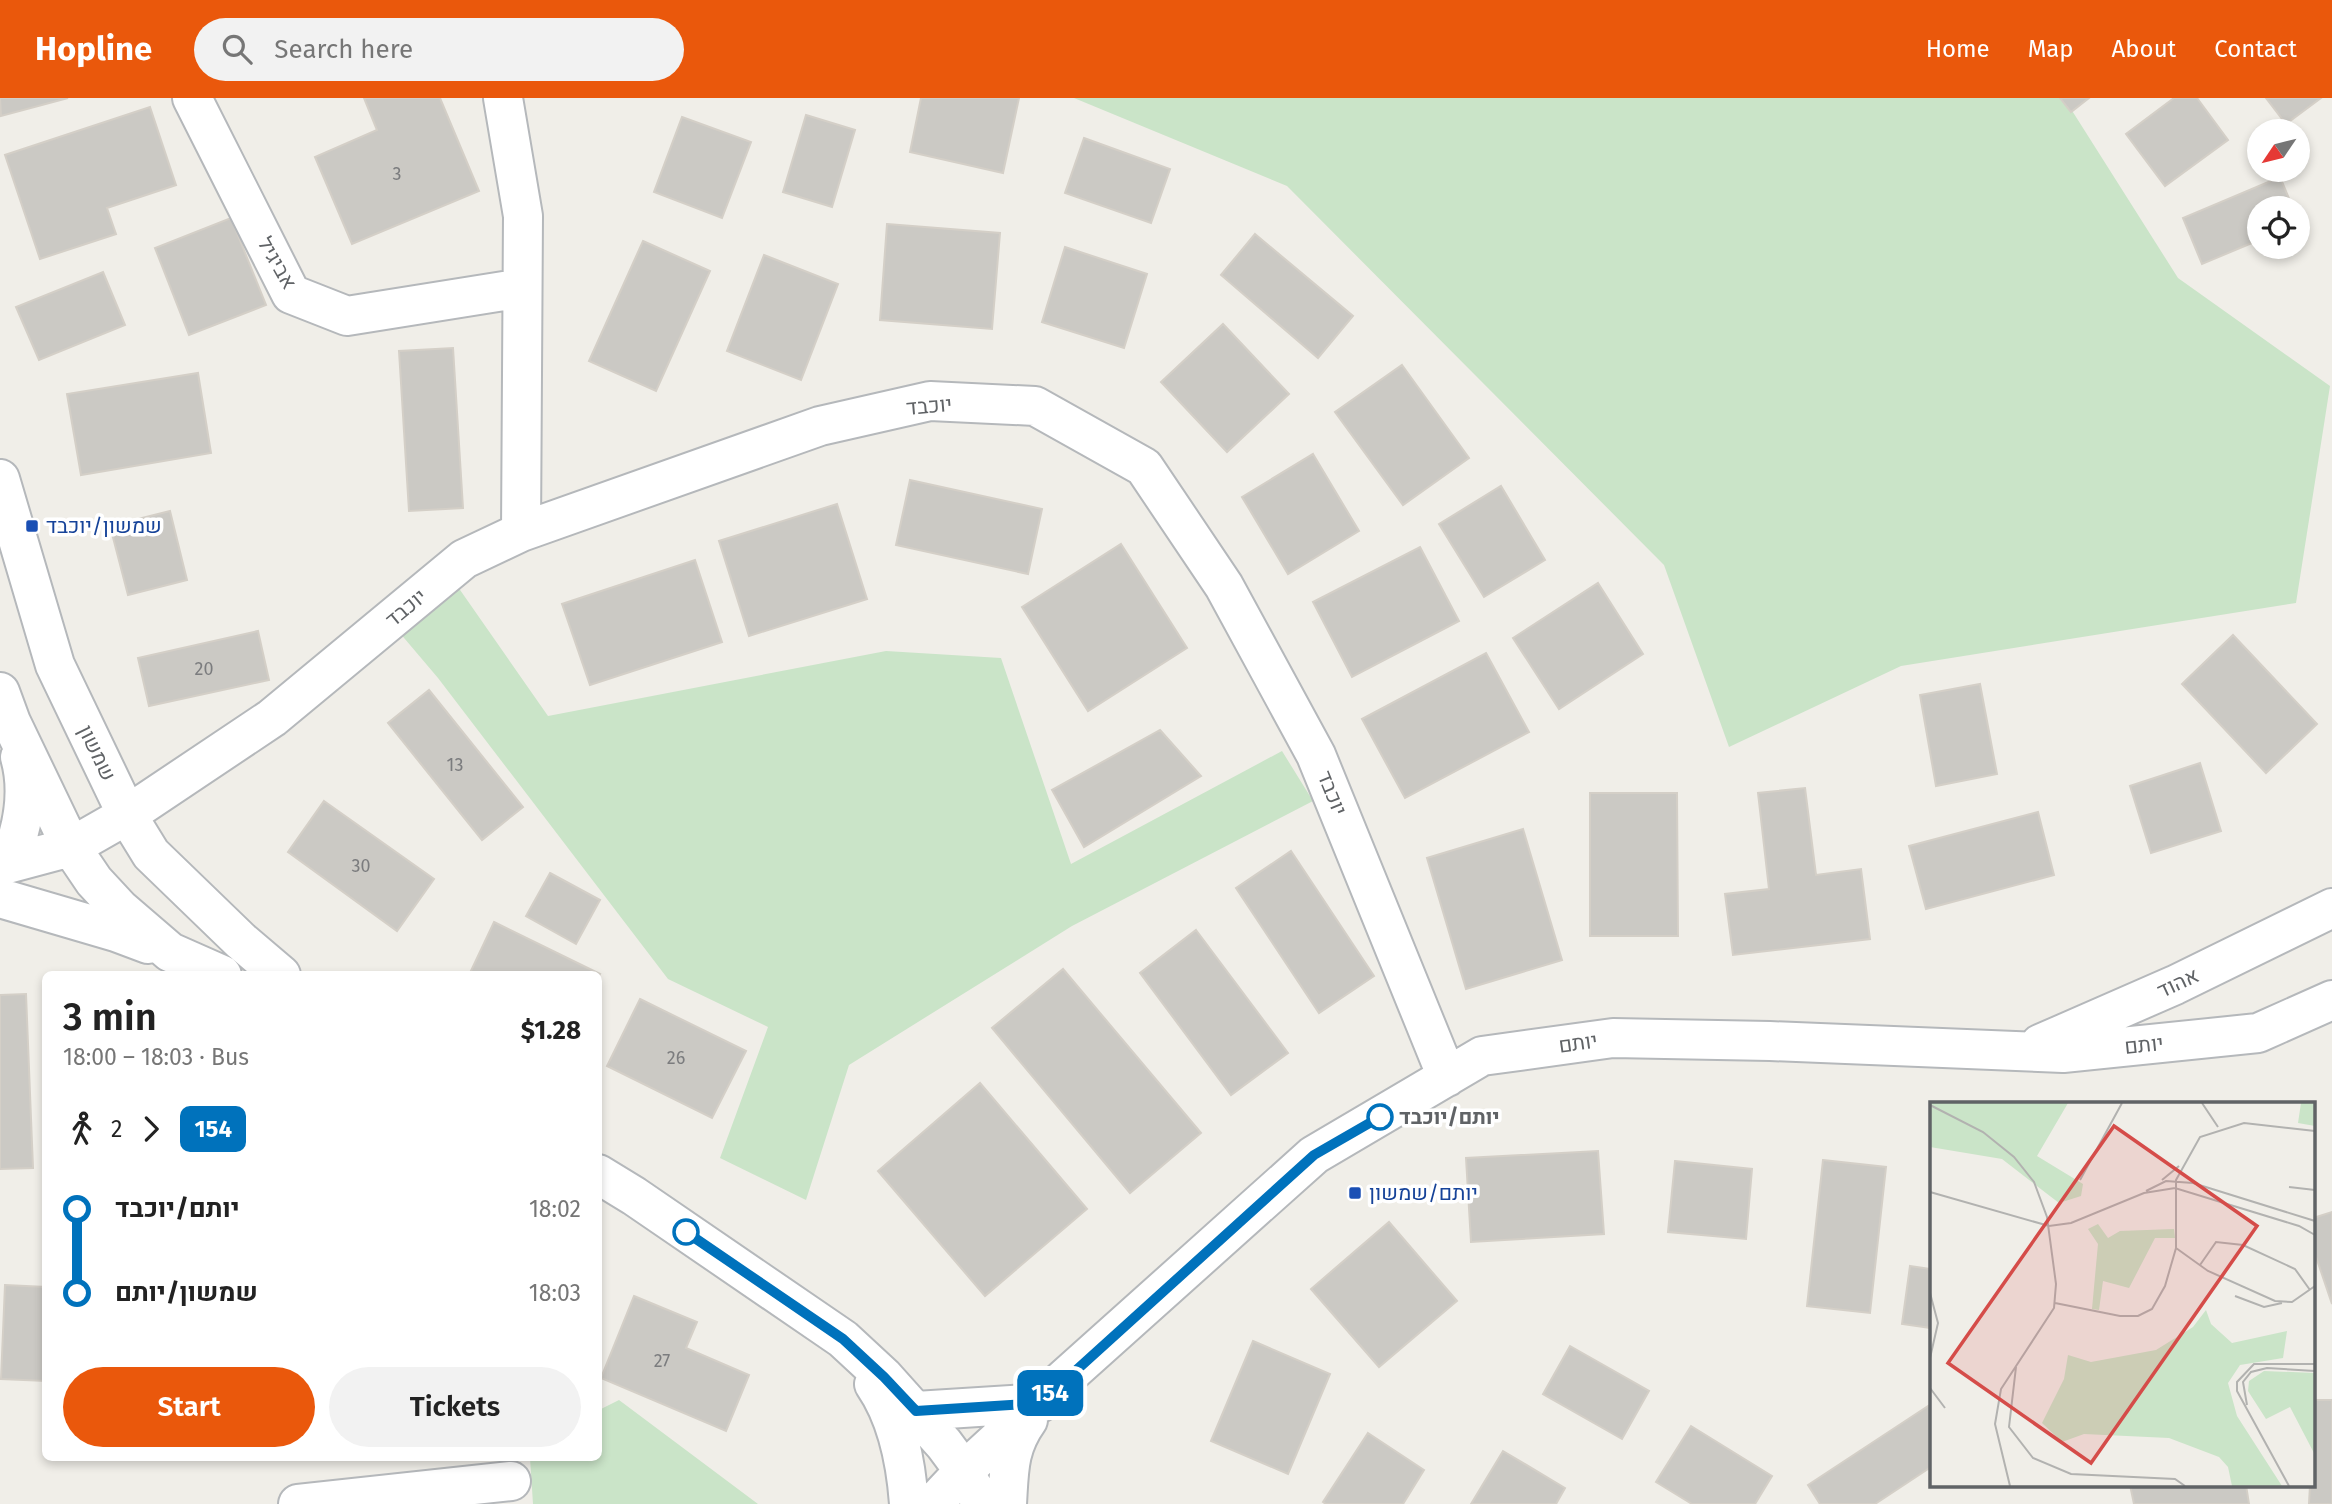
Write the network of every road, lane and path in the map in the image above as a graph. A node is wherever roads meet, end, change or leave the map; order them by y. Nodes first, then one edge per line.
1 (192, 98) edge
2 (503, 98) edge
3 (522, 288) junction
4 (0, 479) edge
5 (521, 531) junction
6 (5, 707) edge
7 (127, 815) junction
8 (71, 847) junction
9 (1, 877) edge
10 (2332, 908) edge
11 (170, 952) junction
12 (213, 971) edge
13 (276, 971) edge
14 (2332, 1000) edge
15 (2022, 1052) junction
16 (1447, 1077) junction
17 (602, 1176) edge
18 (843, 1339) junction
19 (1040, 1403) junction
20 (916, 1411) junction
21 (511, 1481) dead end
22 (973, 1488) edge
23 (298, 1504) edge
24 (909, 1504) edge
25 (933, 1504) edge
26 (1007, 1504) edge

1 - 3 street, אביגיל
2 - 3 street
3 - 5 street
4 - 7 street, שמשון
5 - 7 street, יוכבד
5 - 16 street, יוכבד
6 - 8 street
6 - 9 street
7 - 8 street, יוכבד
7 - 13 street, שמשון
8 - 9 street, יוכבד
8 - 11 street
9 - 11 street
10 - 15 street, אהוד
11 - 12 street
14 - 15 street, יותם
15 - 16 street, יותם
16 - 19 street, יותם
17 - 18 street
18 - 20 street
18 - 24 street
19 - 20 street
19 - 22 street, יותם
19 - 26 street
20 - 22 street
21 - 23 street
22 - 25 street, יותם

